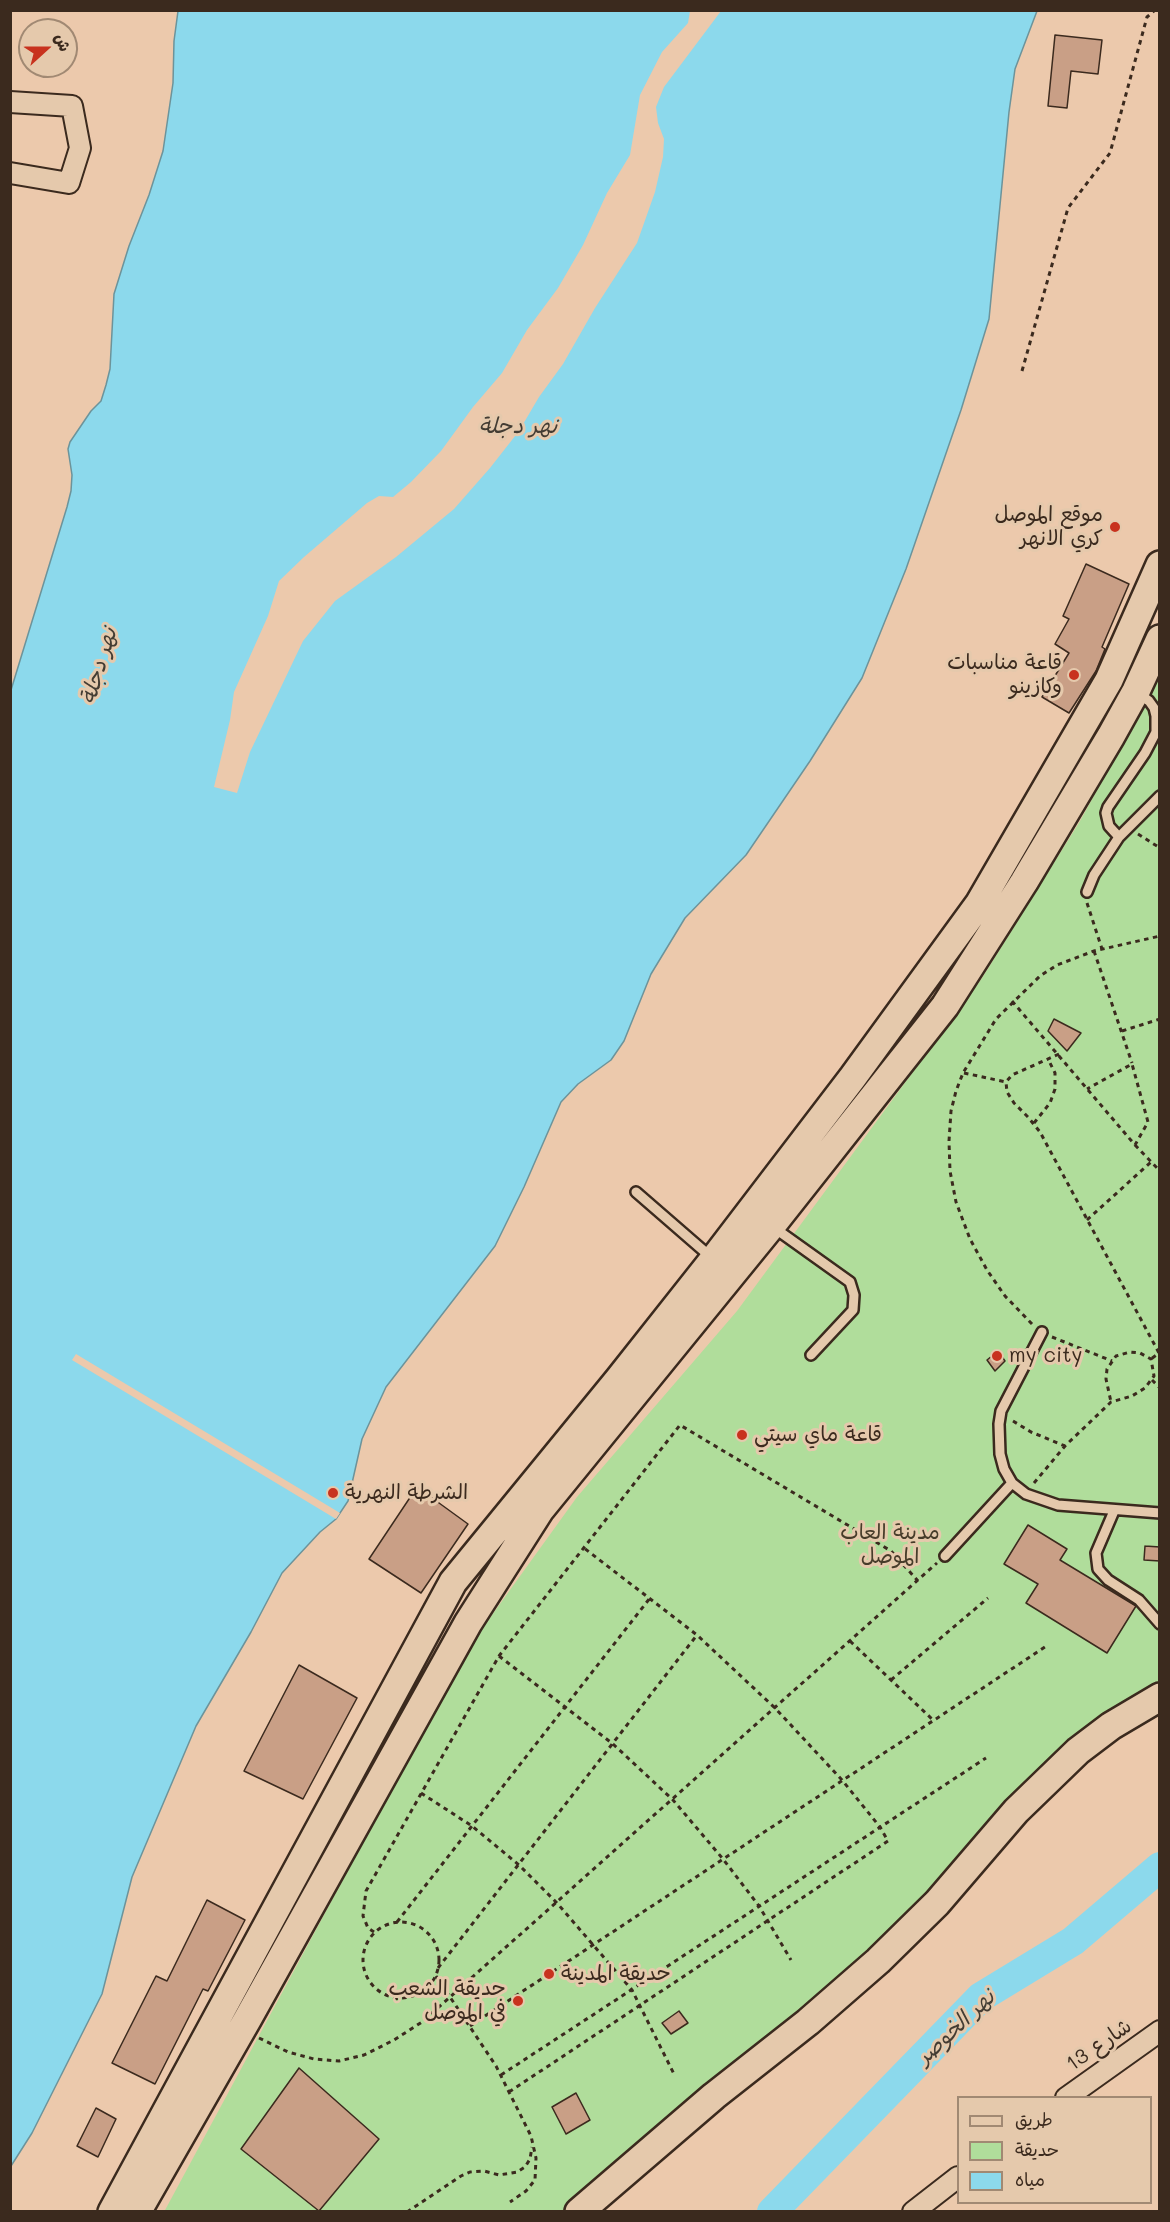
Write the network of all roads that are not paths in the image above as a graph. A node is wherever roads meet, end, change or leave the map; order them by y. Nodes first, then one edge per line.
1 (10, 102) edge
2 (10, 173) edge
3 (1160, 565) edge
4 (1160, 639) edge
5 (1136, 691) junction
6 (1160, 796) edge
7 (1119, 837) junction
8 (1087, 892) road end
9 (853, 1077) junction
10 (876, 1093) junction
11 (636, 1192) dead end
12 (771, 1225) junction
13 (714, 1259) junction
14 (1042, 1332) road end
15 (811, 1355) dead end
16 (1012, 1483) junction
17 (1114, 1511) junction
18 (1160, 1513) edge
19 (945, 1556) road end
20 (1160, 1624) edge
21 (1160, 1697) edge
22 (223, 2008) junction
23 (244, 2025) junction
24 (1160, 2031) edge
25 (1067, 2096) edge
26 (957, 2178) edge
27 (111, 2211) edge
28 (137, 2211) edge
29 (579, 2211) edge
30 (913, 2211) edge

1 - 2 street
3 - 9 main road
4 - 5 main road
5 - 7 lane
5 - 10 main road
6 - 7 lane
7 - 8 lane
9 - 10 main road
9 - 13 main road
10 - 12 main road
11 - 13 lane
12 - 15 lane
12 - 23 main road
13 - 22 main road
14 - 16 lane
16 - 17 lane
16 - 19 lane
17 - 18 lane
17 - 20 lane
21 - 29 main road
22 - 23 main road
22 - 27 main road
23 - 28 main road
24 - 25 street, شارع 13
26 - 30 street

